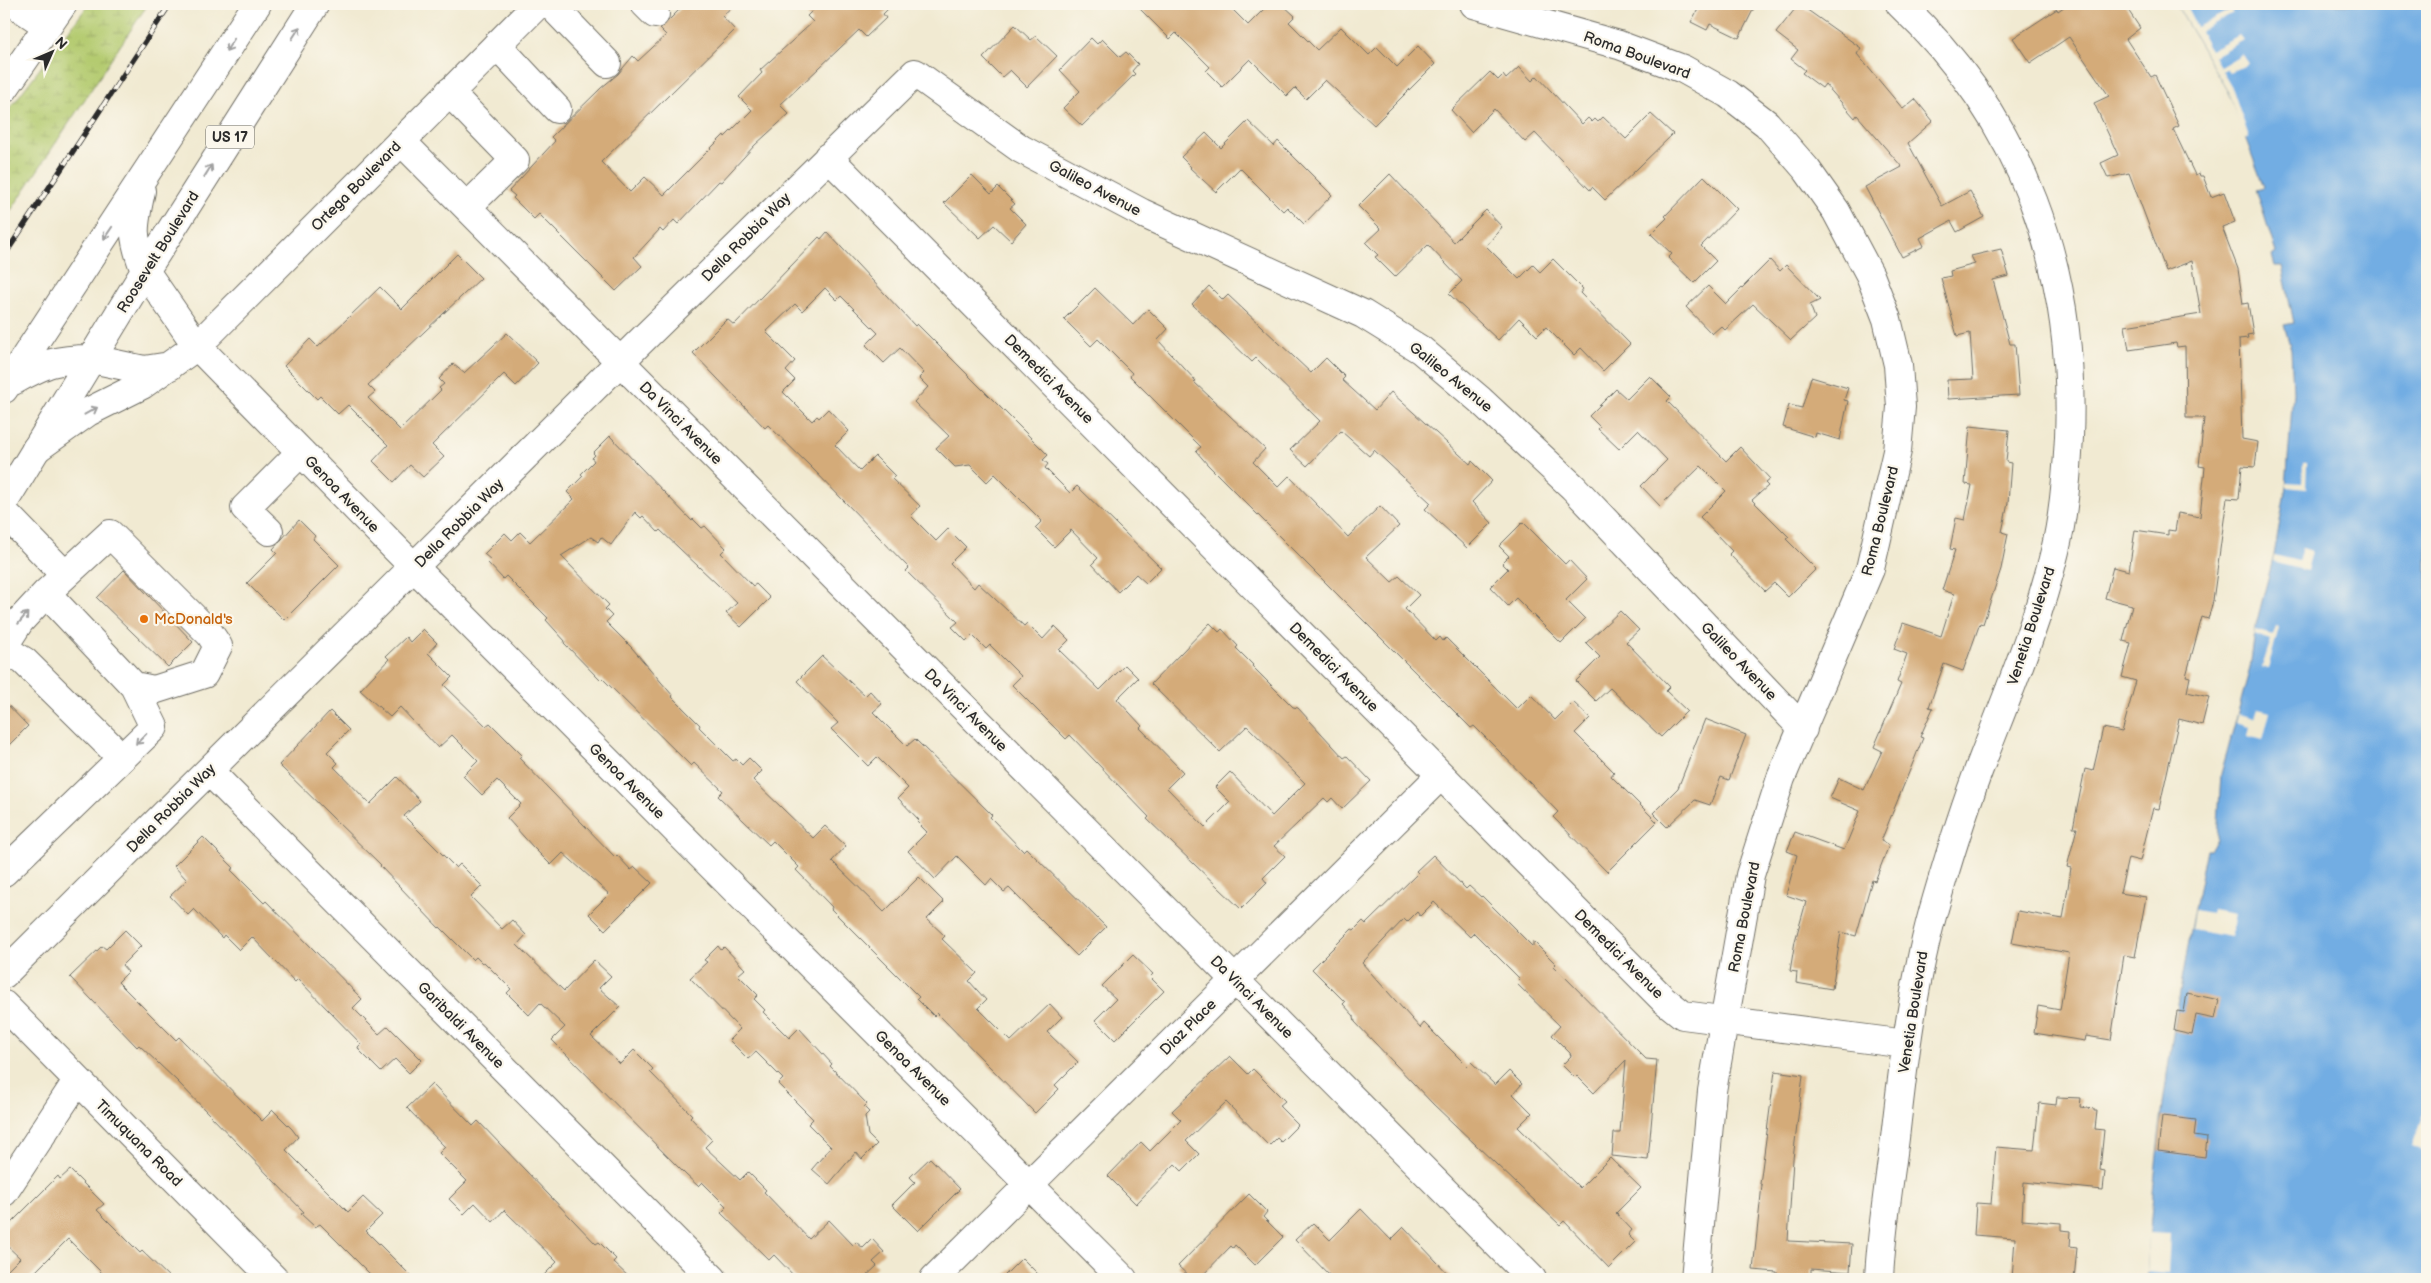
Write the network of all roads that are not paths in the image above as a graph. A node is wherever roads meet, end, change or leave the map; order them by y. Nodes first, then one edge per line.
1 (15, 4) edge
2 (63, 4) edge
3 (257, 4) edge
4 (315, 4) edge
5 (538, 4) edge
6 (550, 4) edge
7 (1474, 4) edge
8 (1900, 4) edge
9 (48, 26) junction
10 (497, 45) junction
11 (606, 63) dead end
12 (915, 73) joint
13 (4, 89) edge
14 (449, 92) junction
15 (557, 109) dead end
16 (401, 141) junction
17 (828, 157) junction
18 (144, 177) junction
19 (467, 208) junction
20 (145, 271) junction
21 (197, 346) junction
22 (92, 359) junction
23 (620, 362) junction
24 (171, 365) junction
25 (5, 387) edge
26 (36, 449) junction
27 (300, 452) junction
28 (4, 502) edge
29 (4, 512) edge
30 (269, 531) dead end
31 (414, 567) junction
32 (55, 584) junction
33 (4, 648) edge
34 (134, 686) junction
35 (1803, 729) junction
36 (122, 758) junction
37 (209, 771) junction
38 (1441, 775) junction
39 (4, 872) edge
40 (4, 974) edge
41 (1235, 980) junction
42 (4, 1005) edge
43 (1724, 1020) junction
44 (1906, 1044) junction
45 (77, 1081) junction
46 (1029, 1186) junction
47 (4, 1192) edge
48 (274, 1279) edge
49 (713, 1279) edge
50 (934, 1279) edge
51 (1123, 1279) edge
52 (1532, 1279) edge
53 (1695, 1279) edge
54 (1879, 1279) edge

1 - 9 main road
2 - 9 main road
3 -> 18 main road
20 -> 4 main road, Roosevelt Boulevard / US 17
5 - 10 main road, Ortega Boulevard
6 - 11 main road
7 - 35 main road, Roma Boulevard
8 - 44 main road, Venetia Boulevard
9 - 13 main road
10 - 14 main road, Ortega Boulevard
10 - 15 main road
12 - 17 main road, Della Robbia Way
12 - 35 main road, Galileo Avenue
14 - 16 main road, Ortega Boulevard
14 - 19 main road
16 - 19 main road, Da Vinci Avenue
16 - 21 main road, Ortega Boulevard
17 - 23 main road, Della Robbia Way
17 - 38 main road, Demedici Avenue
18 - 20 main road, Genoa Avenue
18 -> 25 main road
19 - 23 main road, Da Vinci Avenue
20 - 21 main road, Genoa Avenue
20 - 22 main road, Roosevelt Boulevard / US 17
21 - 24 main road, Ortega Boulevard
21 - 27 main road, Genoa Avenue
22 - 24 main road, Ortega Boulevard
22 - 25 main road, Ortega Boulevard
22 - 26 main road, Roosevelt Boulevard / US 17
23 - 31 main road, Della Robbia Way
23 - 41 main road, Da Vinci Avenue
26 -> 24 main road, Ortega Boulevard
26 - 28 main road, Roosevelt Boulevard / US 17
27 - 30 main road
27 - 31 main road, Genoa Avenue
29 - 32 main road
31 - 37 main road, Della Robbia Way
31 - 46 main road, Genoa Avenue
33 -> 32 main road
32 - 34 main road
32 - 34 main road
33 - 36 main road
34 -> 36 main road
35 - 43 main road, Roma Boulevard
36 - 39 main road
37 - 40 main road, Della Robbia Way
37 - 49 main road, Garibaldi Avenue
38 - 41 main road, Diaz Place
38 - 43 main road, Demedici Avenue
41 - 46 main road, Diaz Place
41 - 52 main road, Da Vinci Avenue
42 - 45 main road, Timuquana Road
43 - 44 main road, Demedici Avenue
43 - 53 main road, Roma Boulevard
44 - 54 main road, Venetia Boulevard
45 - 47 main road
45 - 48 main road, Timuquana Road
46 - 50 main road, Diaz Place
46 - 51 main road, Genoa Avenue

